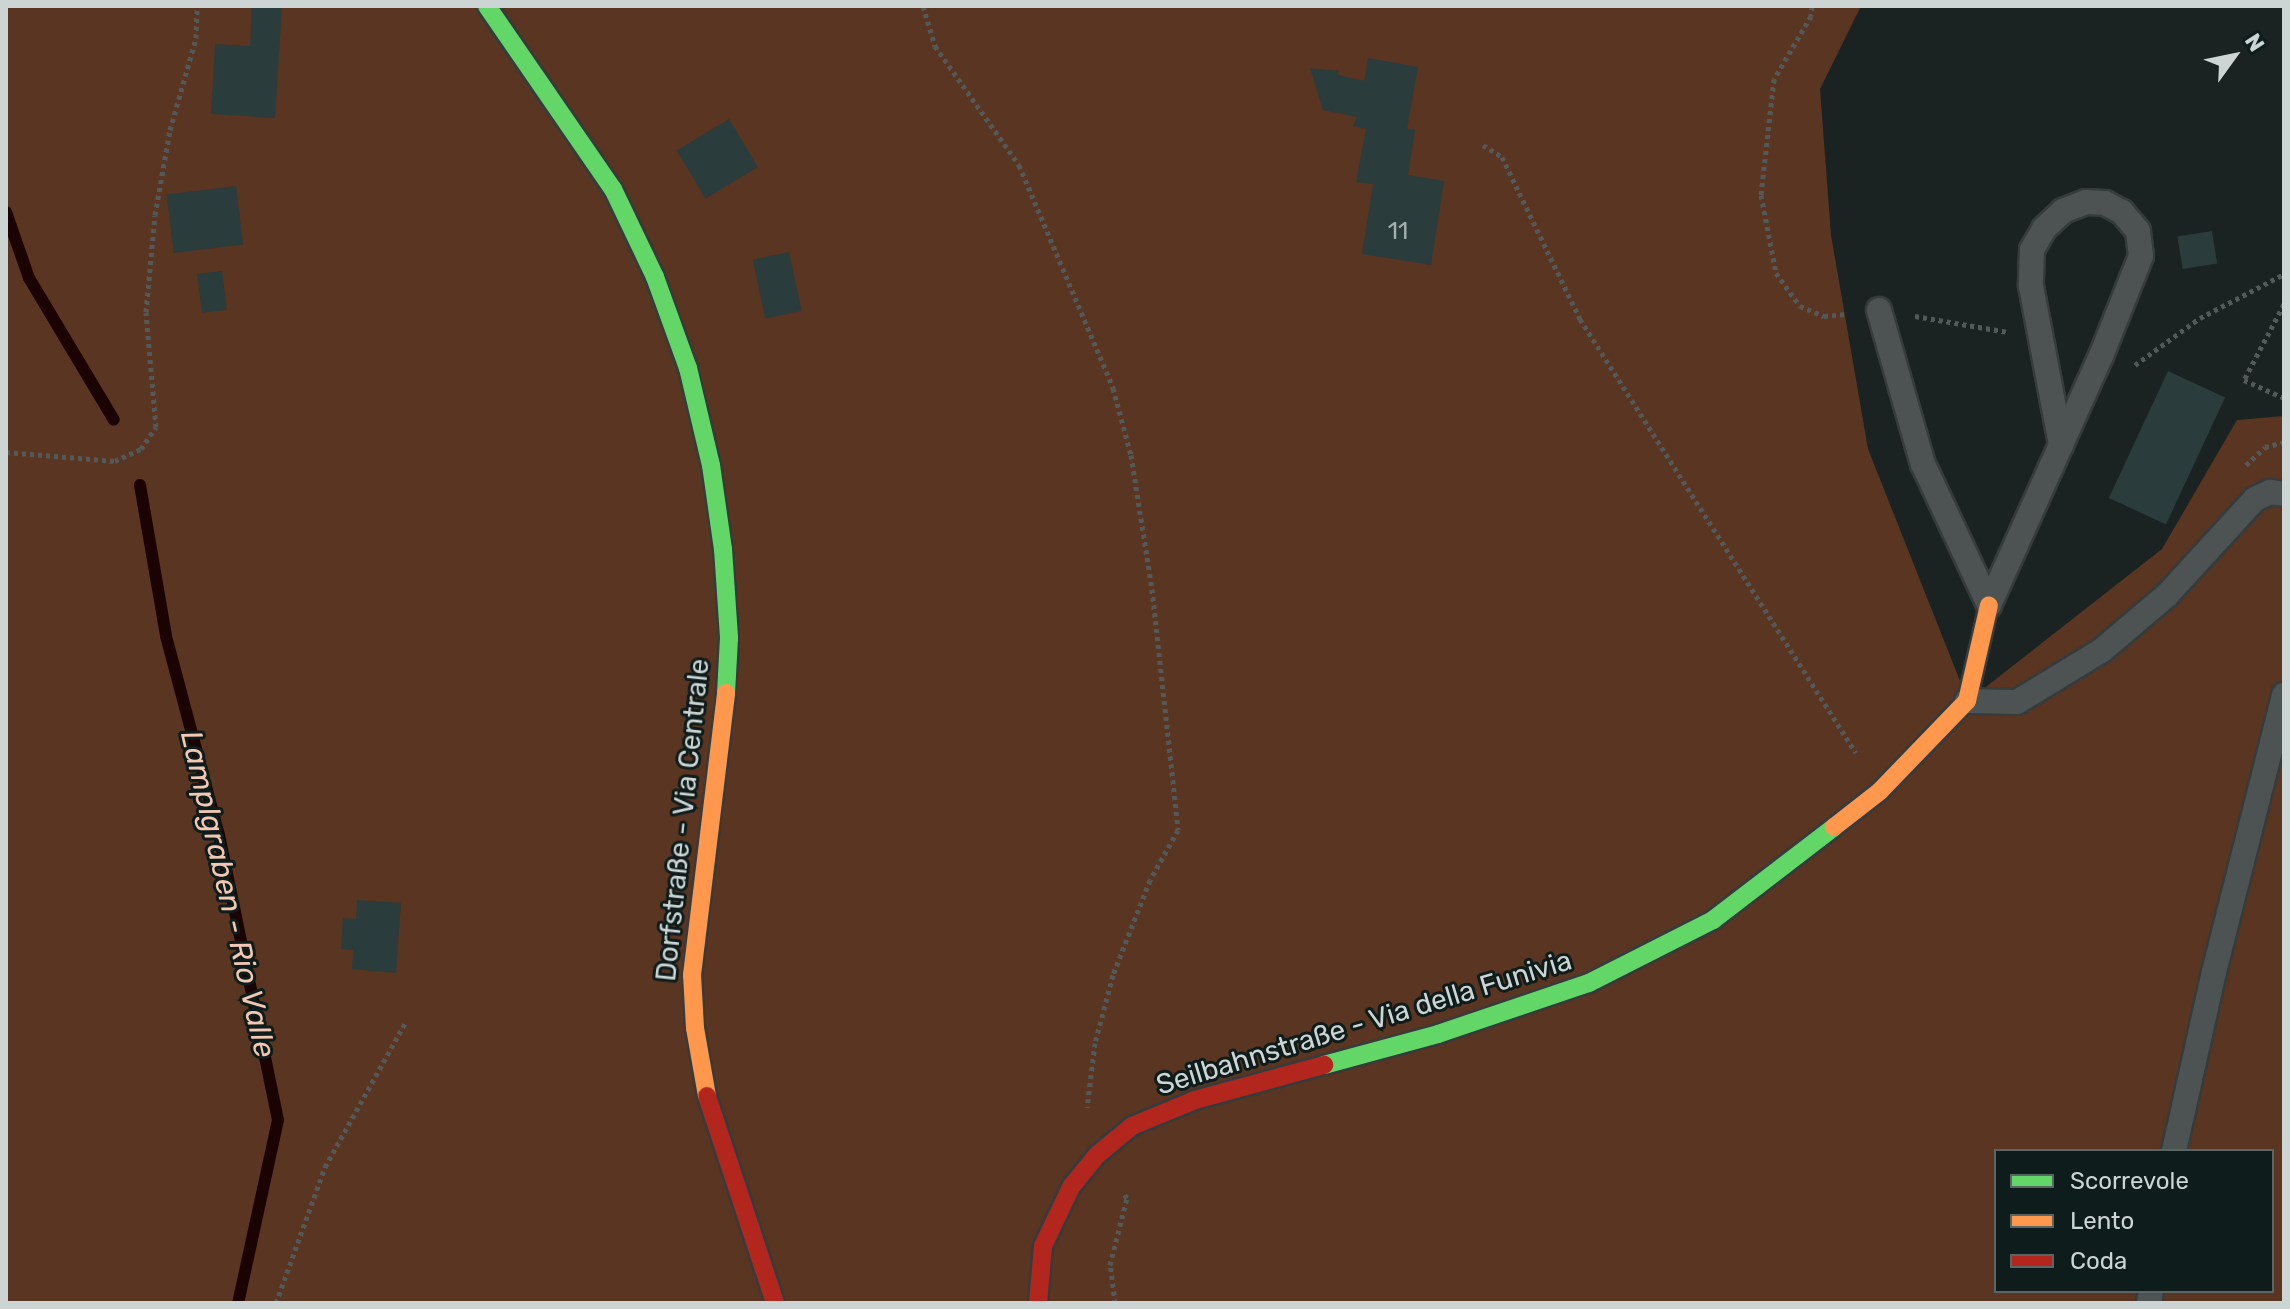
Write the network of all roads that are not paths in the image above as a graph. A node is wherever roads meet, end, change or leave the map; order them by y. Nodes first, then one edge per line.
1 (487, 6) edge
2 (1879, 310) road end
3 (2061, 445) junction
4 (2284, 494) edge
5 (1989, 605) junction
6 (2284, 695) edge
7 (1967, 701) junction
8 (2174, 1149) edge
9 (775, 1303) edge
10 (1038, 1303) edge

1 - 9 street, Dorfstraße - Via Centrale
2 - 5 lane
3 - 3 lane
3 - 5 lane
4 - 7 lane
5 - 7 street
6 - 8 lane
7 - 10 street, Seilbahnstraße - Via della Funivia

